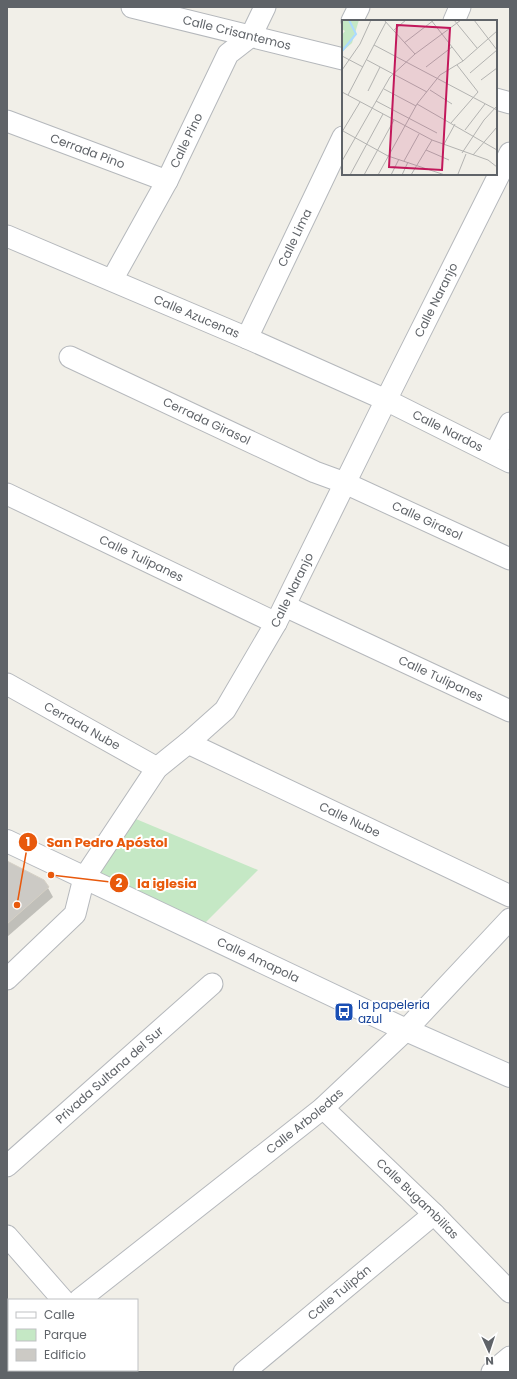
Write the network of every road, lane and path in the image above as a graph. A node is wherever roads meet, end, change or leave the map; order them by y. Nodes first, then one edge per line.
1 (132, 7) edge
2 (265, 7) edge
3 (358, 7) edge
4 (460, 7) edge
5 (170, 12) edge
6 (352, 20) edge
7 (454, 20) edge
8 (251, 36) junction
9 (341, 53) edge
10 (497, 99) edge
11 (510, 103) edge
12 (7, 121) edge
13 (342, 139) edge
14 (510, 153) edge
15 (167, 181) junction
16 (7, 236) edge
17 (112, 280) junction
18 (247, 338) junction
19 (70, 357) dead end
20 (386, 400) junction
21 (510, 423) edge
22 (502, 458) edge
23 (345, 483) junction
24 (7, 494) edge
25 (510, 559) edge
26 (280, 614) junction
27 (7, 684) edge
28 (510, 711) edge
29 (188, 743) junction
30 (157, 768) junction
31 (7, 841) edge
32 (84, 878) junction
33 (510, 896) edge
34 (510, 918) edge
35 (7, 979) edge
36 (212, 984) dead end
37 (406, 1030) junction
38 (510, 1076) edge
39 (323, 1108) junction
40 (7, 1166) edge
41 (434, 1214) junction
42 (7, 1236) edge
43 (510, 1292) edge
44 (62, 1299) edge
45 (80, 1299) edge
46 (510, 1357) edge
47 (244, 1372) edge
48 (492, 1372) edge

1 - 5 street, Calle Crisantemos
2 - 8 street, Calle Pino
3 - 6 street
4 - 7 street
5 - 8 street, Calle Crisantemos
8 - 9 street, Calle Crisantemos
8 - 15 street, Calle Pino
10 - 11 street
12 - 15 street, Cerrada Pino
13 - 18 street, Calle Lima
14 - 20 street, Calle Naranjo
15 - 17 street, Calle Pino
16 - 17 street, Calle Azucenas
17 - 18 street, Calle Azucenas
18 - 20 street, Calle Azucenas
19 - 23 street, Cerrada Girasol
20 - 22 street, Calle Nardos
20 - 23 street, Calle Naranjo
21 - 22 street
23 - 25 street, Calle Girasol
23 - 26 street, Calle Naranjo
24 - 26 street, Calle Tulipanes
26 - 28 street, Calle Tulipanes
26 - 29 street, Calle Naranjo
27 - 30 street, Cerrada Nube
29 - 30 street, Calle Naranjo
29 - 33 street, Calle Nube
30 - 32 street, Calle Naranjo
31 - 32 street, Calle Amapola
32 - 35 street, Calle Naranjo
32 - 37 street, Calle Amapola
34 - 37 street, Calle Arboledas
36 - 40 street, Privada Sultana del Sur
37 - 38 street, Calle Amapola
37 - 39 street, Calle Arboledas
39 - 41 street, Calle Bugambilias
39 - 45 street, Calle Arboledas
41 - 43 street, Calle Bugambilias
41 - 47 street, Calle Tulipán
42 - 44 street
46 - 48 street

